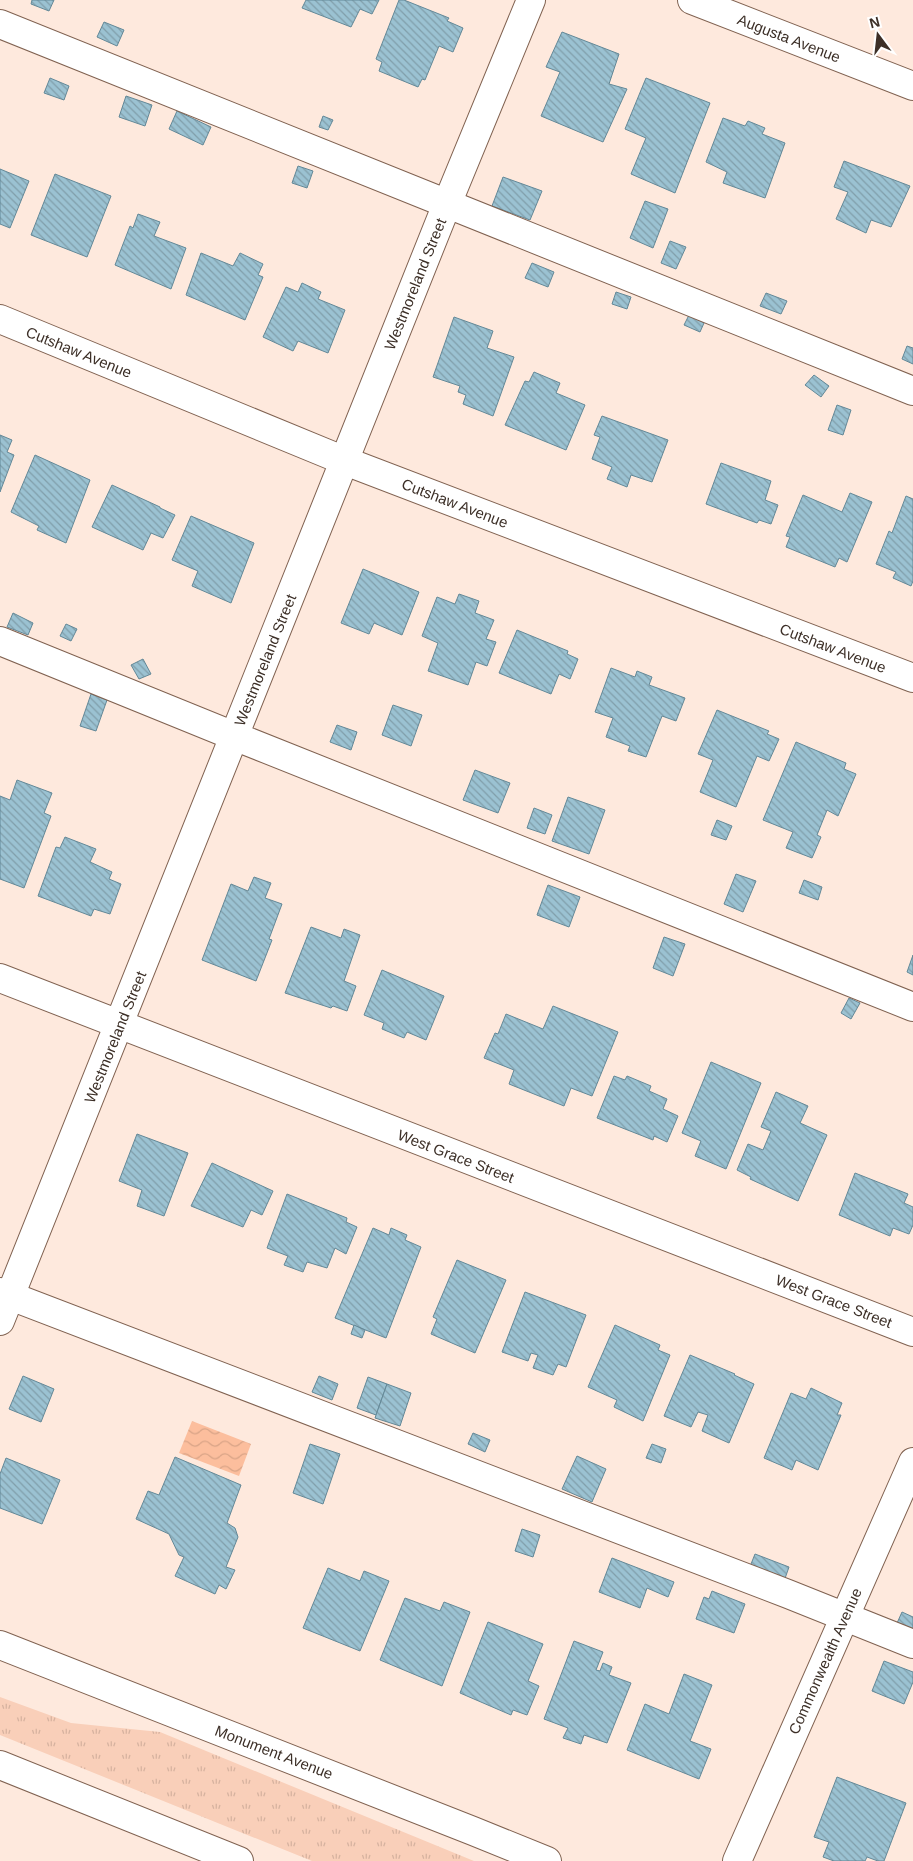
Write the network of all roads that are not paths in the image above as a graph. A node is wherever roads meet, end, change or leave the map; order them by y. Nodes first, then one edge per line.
1 (531, 0) edge
2 (692, 0) edge
3 (0, 24) edge
4 (913, 86) edge
5 (447, 204) junction
6 (0, 320) edge
7 (913, 391) edge
8 (345, 461) junction
9 (0, 641) edge
10 (913, 678) edge
11 (234, 736) junction
12 (0, 978) edge
13 (913, 1007) edge
14 (120, 1026) junction
15 (5, 1294) edge
16 (0, 1321) edge
17 (913, 1332) edge
18 (913, 1462) edge
19 (845, 1616) junction
20 (913, 1644) edge
21 (0, 1645) edge
22 (0, 1765) edge
23 (239, 1861) edge
24 (547, 1861) edge
25 (738, 1861) edge

1 - 5 street, Westmoreland Street
2 - 4 street, Augusta Avenue
3 - 5 street
5 - 7 street
5 - 8 street, Westmoreland Street
6 - 8 street, Cutshaw Avenue
8 - 10 street, Cutshaw Avenue
8 - 11 street, Westmoreland Street
9 - 11 street
11 - 13 street
11 - 14 street, Westmoreland Street
12 - 14 street, West Grace Street
14 - 15 street, Westmoreland Street
14 - 17 street, West Grace Street
15 - 16 street, Westmoreland Street
15 - 19 street
18 - 19 street, Commonwealth Avenue
19 - 20 street
19 - 25 street, Commonwealth Avenue
21 - 24 street, Monument Avenue
22 - 23 street

